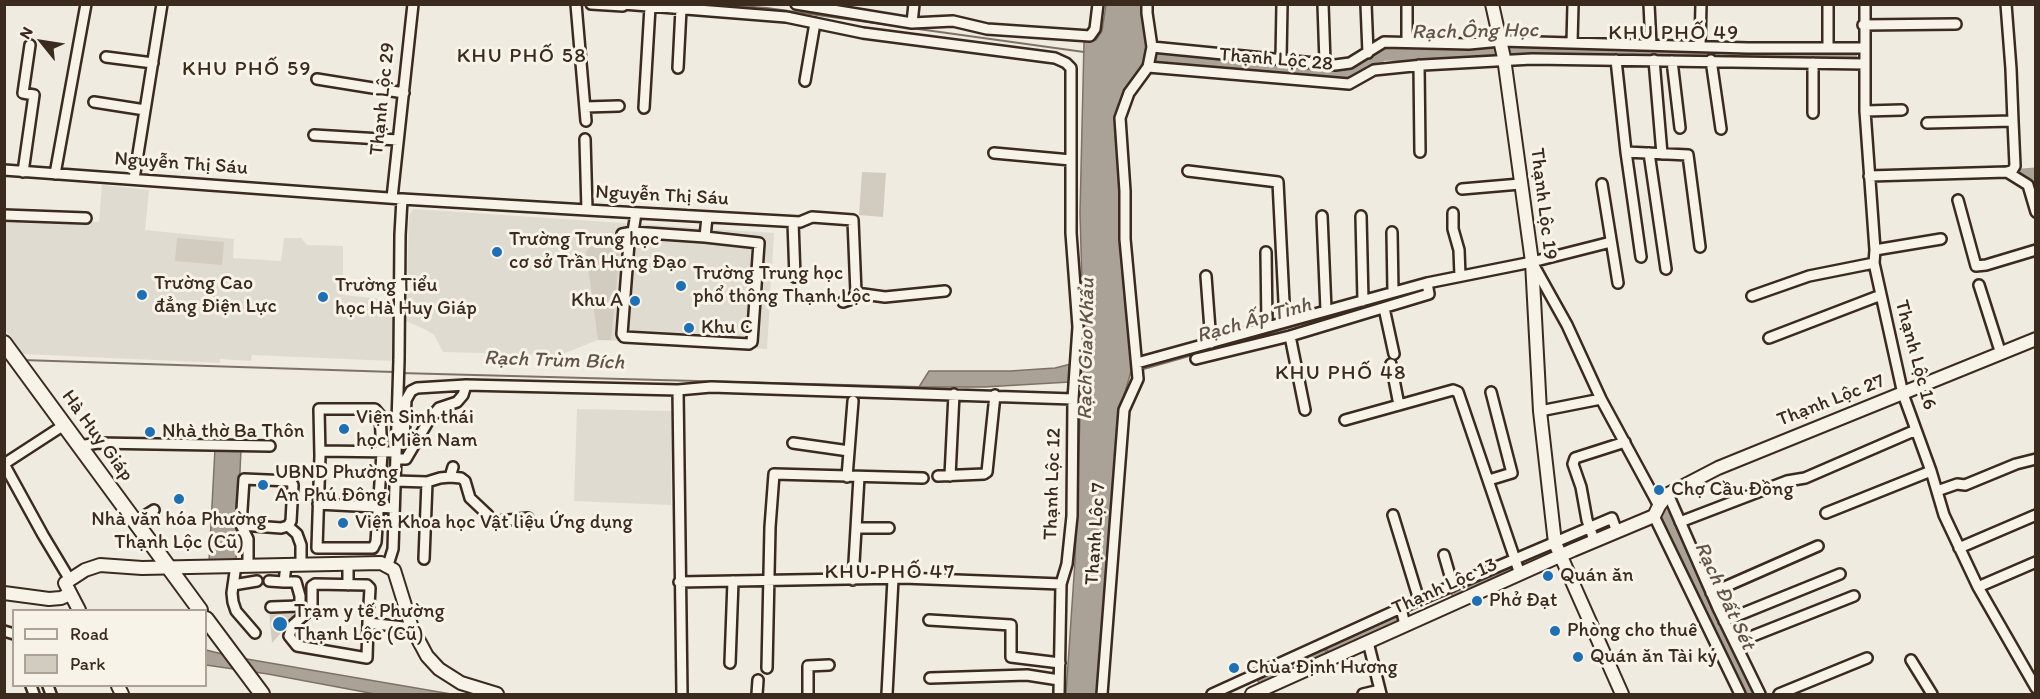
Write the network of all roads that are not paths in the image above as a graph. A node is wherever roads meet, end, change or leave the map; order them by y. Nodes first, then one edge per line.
1 (86, 4) edge
2 (162, 4) edge
3 (413, 4) edge
4 (576, 4) edge
5 (591, 4) edge
6 (796, 4) edge
7 (915, 4) edge
8 (1098, 4) edge
9 (1147, 4) edge
10 (1282, 4) edge
11 (1323, 4) edge
12 (1366, 4) edge
13 (1407, 4) edge
14 (1492, 4) edge
15 (1573, 4) edge
16 (1649, 4) edge
17 (1701, 4) edge
18 (1828, 4) edge
19 (1865, 4) edge
20 (2006, 4) edge
21 (623, 5) edge
22 (650, 7) junction
23 (825, 7) edge
24 (681, 9) junction
25 (815, 23) junction
26 (912, 23) junction
27 (1956, 24) dead end
28 (1863, 25) junction
29 (1407, 42) junction
30 (1501, 42) junction
31 (1572, 43) junction
32 (30, 45) dead end
33 (1651, 45) junction
34 (1700, 46) junction
35 (1152, 48) junction
36 (1828, 48) junction
37 (1864, 48) junction
38 (1368, 53) junction
39 (105, 57) dead end
40 (1281, 59) junction
41 (1505, 60) junction
42 (1616, 60) junction
43 (1654, 60) junction
44 (1711, 60) junction
45 (1672, 61) junction
46 (153, 63) junction
47 (1325, 63) junction
48 (1813, 63) junction
49 (1865, 64) junction
50 (1419, 65) junction
51 (1148, 67) junction
52 (678, 68) dead end
53 (317, 79) dead end
54 (805, 81) dead end
55 (404, 93) junction
56 (94, 102) dead end
57 (619, 106) dead end
58 (585, 107) junction
59 (644, 108) dead end
60 (145, 110) junction
61 (1902, 110) dead end
62 (1865, 111) junction
63 (1813, 112) dead end
64 (586, 121) dead end
65 (2013, 121) junction
66 (1927, 123) dead end
67 (1680, 128) dead end
68 (1720, 129) dead end
69 (314, 135) dead end
70 (585, 139) dead end
71 (398, 140) junction
72 (1420, 152) dead end
73 (1626, 152) junction
74 (994, 153) dead end
75 (1649, 153) junction
76 (1662, 153) junction
77 (1071, 160) junction
78 (4, 170) edge
79 (1188, 171) dead end
80 (23, 172) junction
81 (2007, 172) junction
82 (55, 174) junction
83 (1869, 176) junction
84 (134, 179) junction
85 (2036, 180) edge
86 (2022, 181) junction
87 (1520, 184) junction
88 (1602, 184) dead end
89 (1462, 189) dead end
90 (392, 198) junction
91 (402, 199) junction
92 (1958, 200) dead end
93 (587, 210) junction
94 (2036, 212) edge
95 (636, 213) junction
96 (1453, 213) dead end
97 (4, 214) edge
98 (1322, 216) dead end
99 (1361, 216) dead end
100 (707, 217) junction
101 (86, 218) dead end
102 (793, 222) junction
103 (633, 232) junction
104 (1392, 232) dead end
105 (622, 234) dead end
106 (705, 237) junction
107 (1941, 239) dead end
108 (1611, 242) junction
109 (1700, 247) dead end
110 (1875, 250) junction
111 (2036, 250) edge
112 (1266, 252) dead end
113 (1641, 257) dead end
114 (1532, 262) junction
115 (1874, 263) junction
116 (1666, 269) dead end
117 (1206, 276) dead end
118 (1460, 276) junction
119 (795, 277) dead end
120 (1427, 283) junction
121 (1618, 283) dead end
122 (1979, 285) dead end
123 (856, 289) junction
124 (945, 291) dead end
125 (1393, 292) junction
126 (1881, 295) junction
127 (1752, 296) dead end
128 (1364, 301) junction
129 (843, 302) dead end
130 (1383, 308) junction
131 (1326, 310) junction
132 (1285, 322) junction
133 (1267, 327) junction
134 (1290, 336) junction
135 (1769, 338) dead end
136 (2036, 339) edge
137 (4, 342) edge
138 (1211, 343) junction
139 (2001, 354) junction
140 (1196, 359) dead end
141 (1138, 371) junction
142 (466, 385) junction
143 (678, 390) junction
144 (1491, 392) dead end
145 (954, 394) junction
146 (1073, 394) junction
147 (1903, 394) junction
148 (995, 395) junction
149 (1601, 399) junction
150 (853, 401) dead end
151 (1399, 405) junction
152 (1305, 410) dead end
153 (1540, 411) junction
154 (1345, 420) dead end
155 (64, 425) junction
156 (1916, 430) junction
157 (1624, 442) junction
158 (793, 443) dead end
159 (79, 446) junction
160 (270, 446) dead end
161 (320, 451) junction
162 (396, 452) junction
163 (849, 452) junction
164 (382, 453) junction
165 (2036, 459) edge
166 (5, 464) edge
167 (1931, 471) junction
168 (938, 476) dead end
169 (950, 476) junction
170 (847, 477) junction
171 (858, 477) junction
172 (923, 478) dead end
173 (1489, 480) junction
174 (395, 481) junction
175 (427, 482) junction
176 (1937, 491) junction
177 (1668, 494) junction
178 (318, 504) junction
179 (378, 506) junction
180 (394, 508) junction
181 (154, 510) dead end
182 (1656, 511) junction
183 (1826, 513) dead end
184 (1394, 515) dead end
185 (2036, 515) edge
186 (528, 518) dead end
187 (135, 522) junction
188 (1680, 522) junction
189 (241, 525) junction
190 (288, 526) junction
191 (856, 528) junction
192 (889, 528) dead end
193 (1590, 528) junction
194 (1617, 532) junction
195 (1594, 540) junction
196 (1555, 543) junction
197 (1818, 546) dead end
198 (344, 548) junction
199 (1959, 548) junction
200 (1444, 555) dead end
201 (1559, 556) junction
202 (424, 559) dead end
203 (1515, 559) junction
204 (2036, 562) edge
205 (242, 564) junction
206 (301, 564) junction
207 (345, 564) junction
208 (286, 565) junction
209 (388, 565) junction
210 (168, 567) junction
211 (1520, 574) junction
212 (1840, 574) dead end
213 (892, 579) junction
214 (853, 580) junction
215 (257, 581) dead end
216 (269, 581) dead end
217 (733, 581) junction
218 (284, 582) junction
219 (680, 582) junction
220 (769, 582) junction
221 (233, 585) junction
222 (348, 585) junction
223 (1060, 585) junction
224 (68, 586) junction
225 (1978, 587) junction
226 (1450, 588) junction
227 (4, 593) edge
228 (1711, 593) junction
229 (1854, 596) dead end
230 (1419, 600) junction
231 (1455, 603) junction
232 (271, 607) dead end
233 (1401, 608) junction
234 (79, 609) edge
235 (199, 609) edge
236 (929, 620) dead end
237 (1724, 621) junction
238 (208, 622) edge
239 (368, 623) junction
240 (1405, 625) junction
241 (412, 628) junction
242 (255, 633) dead end
243 (1368, 642) junction
244 (1735, 643) junction
245 (1322, 645) junction
246 (1332, 658) junction
247 (1868, 658) dead end
248 (1911, 660) dead end
249 (730, 663) dead end
250 (1060, 663) junction
251 (828, 665) dead end
252 (767, 668) dead end
253 (930, 678) dead end
254 (758, 680) dead end
255 (1059, 680) junction
256 (2036, 688) edge
257 (1381, 692) edge
258 (262, 694) edge
259 (497, 694) edge
260 (682, 694) edge
261 (757, 694) edge
262 (808, 694) edge
263 (886, 694) edge
264 (1059, 694) edge
265 (1102, 694) edge
266 (1212, 694) edge
267 (1252, 694) edge
268 (1363, 694) edge
269 (1622, 694) edge
270 (1740, 694) edge
271 (1760, 694) edge
272 (1779, 694) edge
273 (1932, 694) edge

1 - 82 street
2 - 46 street
3 - 55 street, Thạnh Lộc 29
4 - 58 street
5 - 21 street, Thạnh Lộc 12
6 - 23 street
7 - 26 street
8 - 26 street
9 - 35 street
10 - 40 street
11 - 47 street
12 - 38 street
13 - 29 street
14 - 30 street, Thạnh Lộc 19
15 - 31 street
16 - 33 street
17 - 34 street
18 - 36 street
19 - 28 street, Thạnh Lộc 16
20 - 65 street
21 - 22 street, Thạnh Lộc 12
22 - 24 street, Thạnh Lộc 12
22 - 59 street
23 - 26 street
24 - 25 street, Thạnh Lộc 12
24 - 52 street
25 - 54 street
25 - 77 street, Thạnh Lộc 12
27 - 28 street
28 - 37 street, Thạnh Lộc 16
29 - 30 street, Thạnh Lộc 28
29 - 38 street, Thạnh Lộc 28
30 - 31 street, Thạnh Lộc 28
30 - 41 street, Thạnh Lộc 19
31 - 33 street, Thạnh Lộc 28
32 - 80 street
33 - 34 street, Thạnh Lộc 28
34 - 36 street, Thạnh Lộc 28
35 - 40 street, Thạnh Lộc 28
35 - 51 street
36 - 37 street, Thạnh Lộc 28
37 - 49 street, Thạnh Lộc 16
38 - 47 street, Thạnh Lộc 28
39 - 46 street
40 - 47 street, Thạnh Lộc 28
41 - 42 street, Thạnh Lộc 28
41 - 50 street, Thạnh Lộc 28
41 - 87 street, Thạnh Lộc 19
42 - 43 street, Thạnh Lộc 28
42 - 73 street
43 - 45 street, Thạnh Lộc 28
43 - 76 street
44 - 45 street, Thạnh Lộc 28
44 - 48 street, Thạnh Lộc 28
44 - 68 street
45 - 67 street
46 - 60 street
48 - 49 street, Thạnh Lộc 28
48 - 63 street
49 - 62 street, Thạnh Lộc 16
50 - 51 street, Thạnh Lộc 28
50 - 72 street
51 - 141 street, Thạnh Lộc 7
53 - 55 street
55 - 71 street, Thạnh Lộc 29
56 - 60 street
57 - 58 street
58 - 64 street
60 - 84 street
61 - 62 street
62 - 83 street, Thạnh Lộc 16
65 - 66 street
65 - 81 street
69 - 71 street
70 - 93 street
71 - 90 street, Thạnh Lộc 29
73 - 75 street
73 - 113 street
74 - 77 street
75 - 76 street
75 - 116 street
76 - 109 street
77 - 146 street, Thạnh Lộc 12
78 - 80 street, Nguyễn Thị Sáu
79 - 132 street
80 - 82 street, Nguyễn Thị Sáu
81 - 83 street
81 - 86 street
82 - 84 street, Nguyễn Thị Sáu
83 - 110 street, Thạnh Lộc 16
84 - 90 street, Nguyễn Thị Sáu
85 - 86 street
86 - 94 street
87 - 89 street
87 - 114 street, Thạnh Lộc 19
88 - 108 street
90 - 91 street, Nguyễn Thị Sáu
91 - 93 street, Nguyễn Thị Sáu
91 - 162 street
92 - 111 street
93 - 95 street, Nguyễn Thị Sáu
95 - 100 street, Nguyễn Thị Sáu
95 - 103 street
96 - 118 street
97 - 101 street
98 - 131 street
99 - 128 street
100 - 102 street, Nguyễn Thị Sáu
100 - 106 street
102 - 119 street
102 - 123 street, Nguyễn Thị Sáu
103 - 105 street
103 - 106 street
103 - 106 street
104 - 125 street
107 - 110 street
108 - 114 street
108 - 121 street
110 - 115 street, Thạnh Lộc 16
112 - 133 street
114 - 118 street
114 - 149 street
114 - 153 street, Thạnh Lộc 19
115 - 126 street, Thạnh Lộc 16
115 - 127 street
117 - 138 street
118 - 120 street
120 - 125 street
120 - 130 street
122 - 139 street
123 - 124 street
123 - 129 street
125 - 128 street
126 - 135 street
126 - 147 street, Thạnh Lộc 16
128 - 131 street
130 - 134 street
130 - 151 street
131 - 132 street
132 - 133 street
133 - 138 street
134 - 140 street
134 - 152 street
136 - 139 street, Thạnh Lộc 27
137 - 155 main road, Hà Huy Giáp
138 - 141 street
139 - 147 street, Thạnh Lộc 27
141 - 265 street, Thạnh Lộc 7
142 - 143 street
142 - 162 street
142 - 162 street
143 - 145 street
143 - 219 street
144 - 173 street
145 - 148 street
145 - 169 street
146 - 148 street
146 - 223 street, Thạnh Lộc 12
147 - 156 street, Thạnh Lộc 16
147 - 177 street, Thạnh Lộc 27
148 - 169 street
149 - 153 street
149 - 157 street
150 - 163 street
151 - 154 street
151 - 173 street
153 - 196 street, Thạnh Lộc 19
155 - 159 main road, Hà Huy Giáp
155 - 166 street
156 - 167 street, Thạnh Lộc 16
156 - 188 street
157 - 182 street
157 - 193 street
158 - 163 street
159 - 160 street
159 - 187 main road, Hà Huy Giáp
161 - 164 street
161 - 164 street
161 - 178 street
162 - 164 street
162 - 174 street
163 - 170 street
164 - 179 street
165 - 176 street
166 - 224 street
167 - 176 street, Thạnh Lộc 16
167 - 183 street
168 - 169 street
170 - 171 street
170 - 220 street
171 - 172 street
171 - 191 street
173 - 203 street
174 - 175 street
174 - 180 street
175 - 186 street
175 - 202 street
176 - 199 street, Thạnh Lộc 16
177 - 182 street, Thạnh Lộc 27
177 - 188 street
178 - 179 street
178 - 198 street
179 - 180 street
179 - 198 street
180 - 209 street
181 - 187 street
182 - 194 street, Thạnh Lộc 13
182 - 270 street
184 - 230 street
185 - 199 street
187 - 210 main road, Hà Huy Giáp
188 - 228 street
189 - 190 street
189 - 190 street
189 - 205 street
190 - 206 street
191 - 192 street
191 - 214 street
193 - 194 street
193 - 195 street
193 - 196 street
194 - 195 street, Thạnh Lộc 13
195 - 201 street, Thạnh Lộc 13
196 - 201 street, Thạnh Lộc 19
196 - 203 street
197 - 228 street
198 - 207 street
199 - 225 street, Thạnh Lộc 16
200 - 226 street
201 - 211 street, Thạnh Lộc 13
201 - 269 street, Thạnh Lộc 19
203 - 211 street
203 - 226 street
204 - 225 street
205 - 208 street
205 - 210 street
205 - 221 street
206 - 207 street
206 - 208 street
207 - 209 street
207 - 222 street
208 - 218 street
209 - 241 street
210 - 224 street
210 - 235 main road, Hà Huy Giáp
211 - 231 street, Thạnh Lộc 13
212 - 237 street
213 - 214 street
213 - 223 street
213 - 263 street
214 - 220 street
215 - 221 street
216 - 218 street
217 - 219 street
217 - 220 street
217 - 249 street
218 - 232 street
219 - 260 street
220 - 252 street
221 - 242 street
222 - 239 street
222 - 239 street
223 - 250 street, Thạnh Lộc 12
224 - 227 street
224 - 234 street
225 - 256 street, Thạnh Lộc 16
226 - 230 street
226 - 231 street
228 - 237 street
229 - 244 street
230 - 233 street
231 - 240 street, Thạnh Lộc 13
233 - 240 street
233 - 245 street
236 - 250 street
237 - 244 street
238 - 258 main road
239 - 241 street
240 - 243 street, Thạnh Lộc 13
241 - 259 street
243 - 246 street, Thạnh Lộc 13
243 - 257 street
244 - 271 street
245 - 246 street
245 - 266 street
246 - 267 street, Thạnh Lộc 13
247 - 272 street
248 - 273 street
250 - 255 street, Thạnh Lộc 12
251 - 262 street
253 - 255 street
254 - 261 street
255 - 264 street, Thạnh Lộc 12
257 - 268 street

